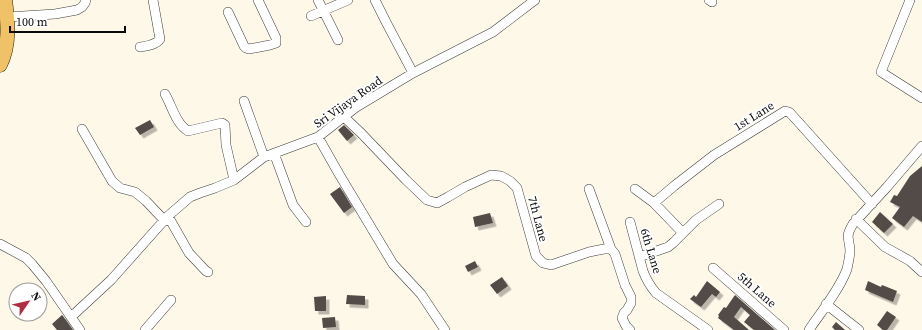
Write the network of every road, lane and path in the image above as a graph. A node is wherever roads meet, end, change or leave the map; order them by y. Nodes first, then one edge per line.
1 (5, 0) edge
2 (86, 0) edge
3 (153, 0) edge
4 (258, 0) edge
5 (318, 0) edge
6 (348, 0) edge
7 (375, 0) edge
8 (534, 0) edge
9 (910, 0) edge
10 (323, 11) junction
11 (228, 12) dead end
12 (312, 16) dead end
13 (7, 18) junction
14 (338, 40) dead end
15 (140, 47) dead end
16 (0, 65) edge
17 (413, 73) junction
18 (165, 94) dead end
19 (922, 98) edge
20 (244, 101) dead end
21 (344, 117) junction
22 (82, 129) dead end
23 (318, 138) junction
24 (922, 146) edge
25 (274, 153) junction
26 (264, 157) junction
27 (234, 180) junction
28 (589, 189) dead end
29 (635, 189) dead end
30 (654, 203) junction
31 (719, 204) dead end
32 (872, 204) junction
33 (166, 218) junction
34 (856, 219) junction
35 (306, 222) dead end
36 (630, 222) dead end
37 (683, 233) junction
38 (0, 244) edge
39 (611, 249) junction
40 (639, 257) junction
41 (713, 268) dead end
42 (208, 272) dead end
43 (922, 272) edge
44 (171, 300) dead end
45 (826, 304) junction
46 (71, 317) junction
47 (80, 330) edge
48 (145, 330) edge
49 (445, 330) edge
50 (630, 330) edge
51 (708, 330) edge
52 (784, 330) edge
53 (809, 330) edge
54 (859, 330) edge

1 - 13 main road
2 - 13 street
3 - 15 street
4 - 11 street
5 - 10 street
6 - 10 street
7 - 17 street
8 - 17 street, Sri Vijaya Road
9 - 19 street
10 - 12 street
10 - 14 street
13 - 16 main road
17 - 21 street, Sri Vijaya Road
18 - 27 street
20 - 26 street
21 - 23 street, Sri Vijaya Road
21 - 39 street, 7th Lane
22 - 33 street
23 - 25 street, Sri Vijaya Road
23 - 49 street
24 - 32 street
25 - 26 street, Sri Vijaya Road
25 - 35 street
26 - 27 street, Sri Vijaya Road
27 - 33 street, Sri Vijaya Road
28 - 39 street
29 - 30 street
30 - 32 street, 1st Lane
30 - 37 street
31 - 37 street
32 - 34 street
33 - 42 street
33 - 46 street, Sri Vijaya Road
34 - 43 street
34 - 45 street
36 - 40 street, 6th Lane
37 - 40 street
38 - 46 street
39 - 50 street
40 - 51 street, 6th Lane
41 - 52 street, 5th Lane
44 - 48 street
45 - 53 street
45 - 54 street
46 - 47 street

